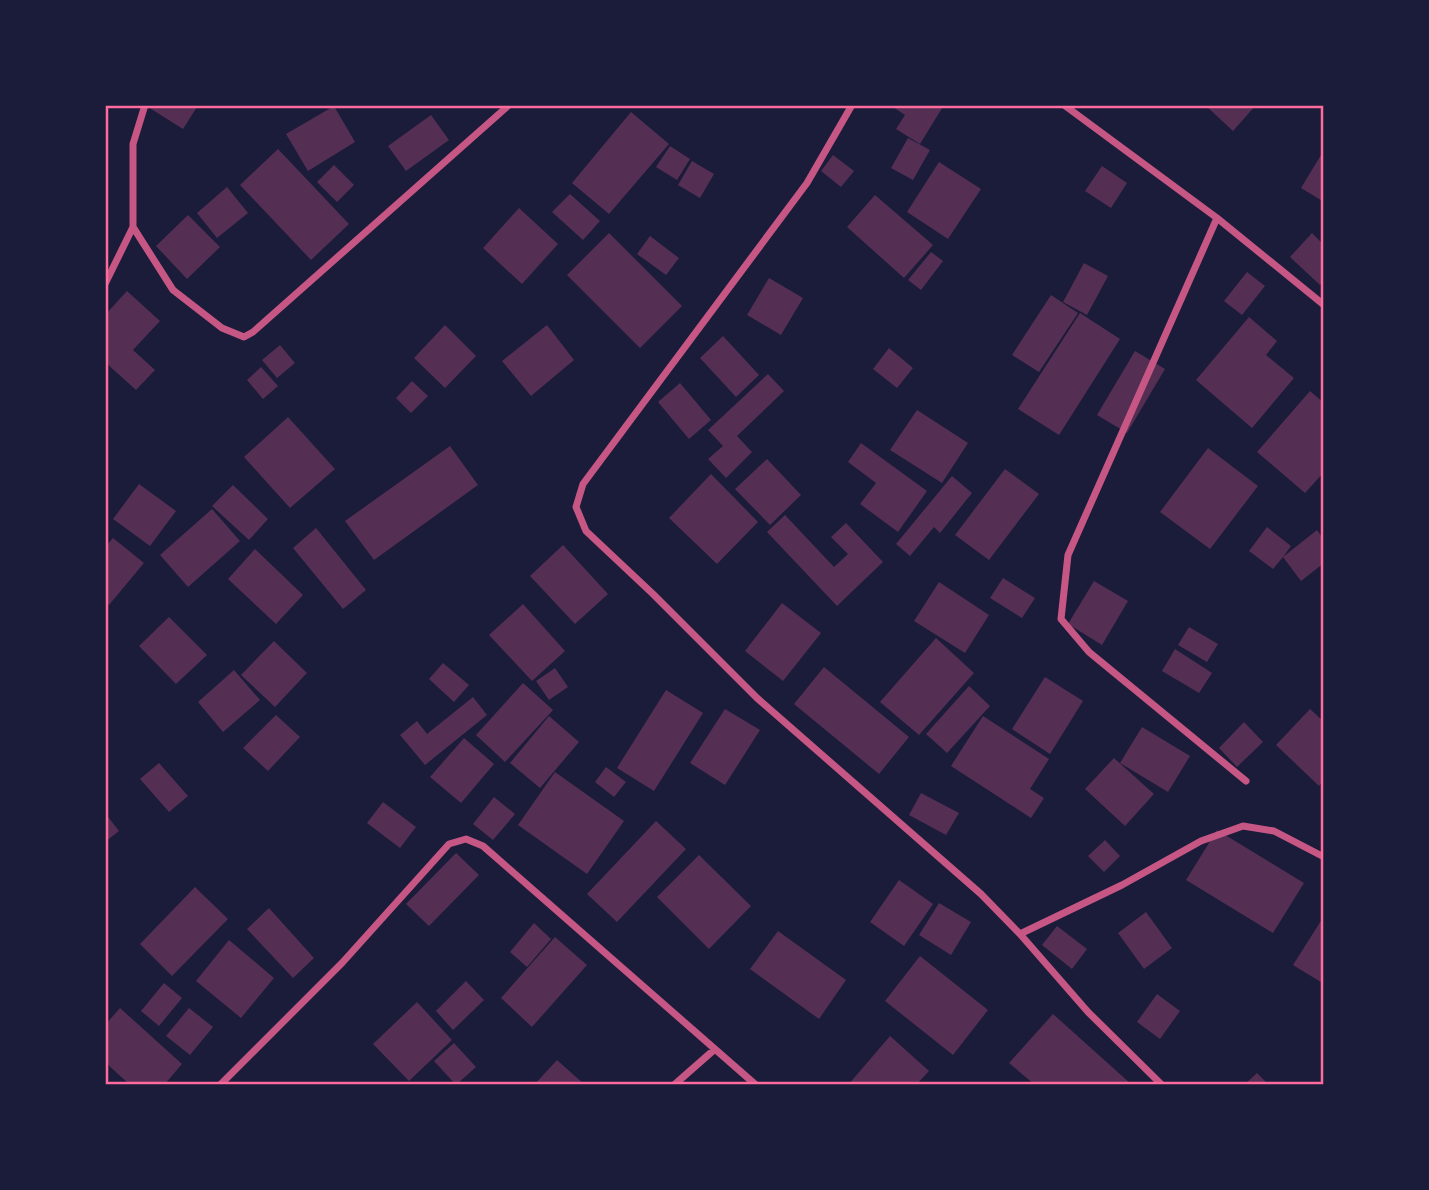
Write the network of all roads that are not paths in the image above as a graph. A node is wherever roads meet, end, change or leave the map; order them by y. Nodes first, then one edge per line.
1 (145, 105) edge
2 (509, 105) edge
3 (852, 105) edge
4 (1064, 105) edge
5 (1217, 218) junction
6 (133, 228) junction
7 (105, 284) edge
8 (1324, 305) edge
9 (1246, 781) dead end
10 (1324, 857) edge
11 (1020, 934) junction
12 (715, 1049) junction
13 (220, 1085) edge
14 (674, 1085) edge
15 (756, 1085) edge
16 (1162, 1085) edge

1 - 6 street
2 - 6 street
3 - 11 street
4 - 5 street
5 - 8 street
5 - 9 street
6 - 7 street
10 - 11 street
11 - 16 street
12 - 13 street
12 - 14 street
12 - 15 street

